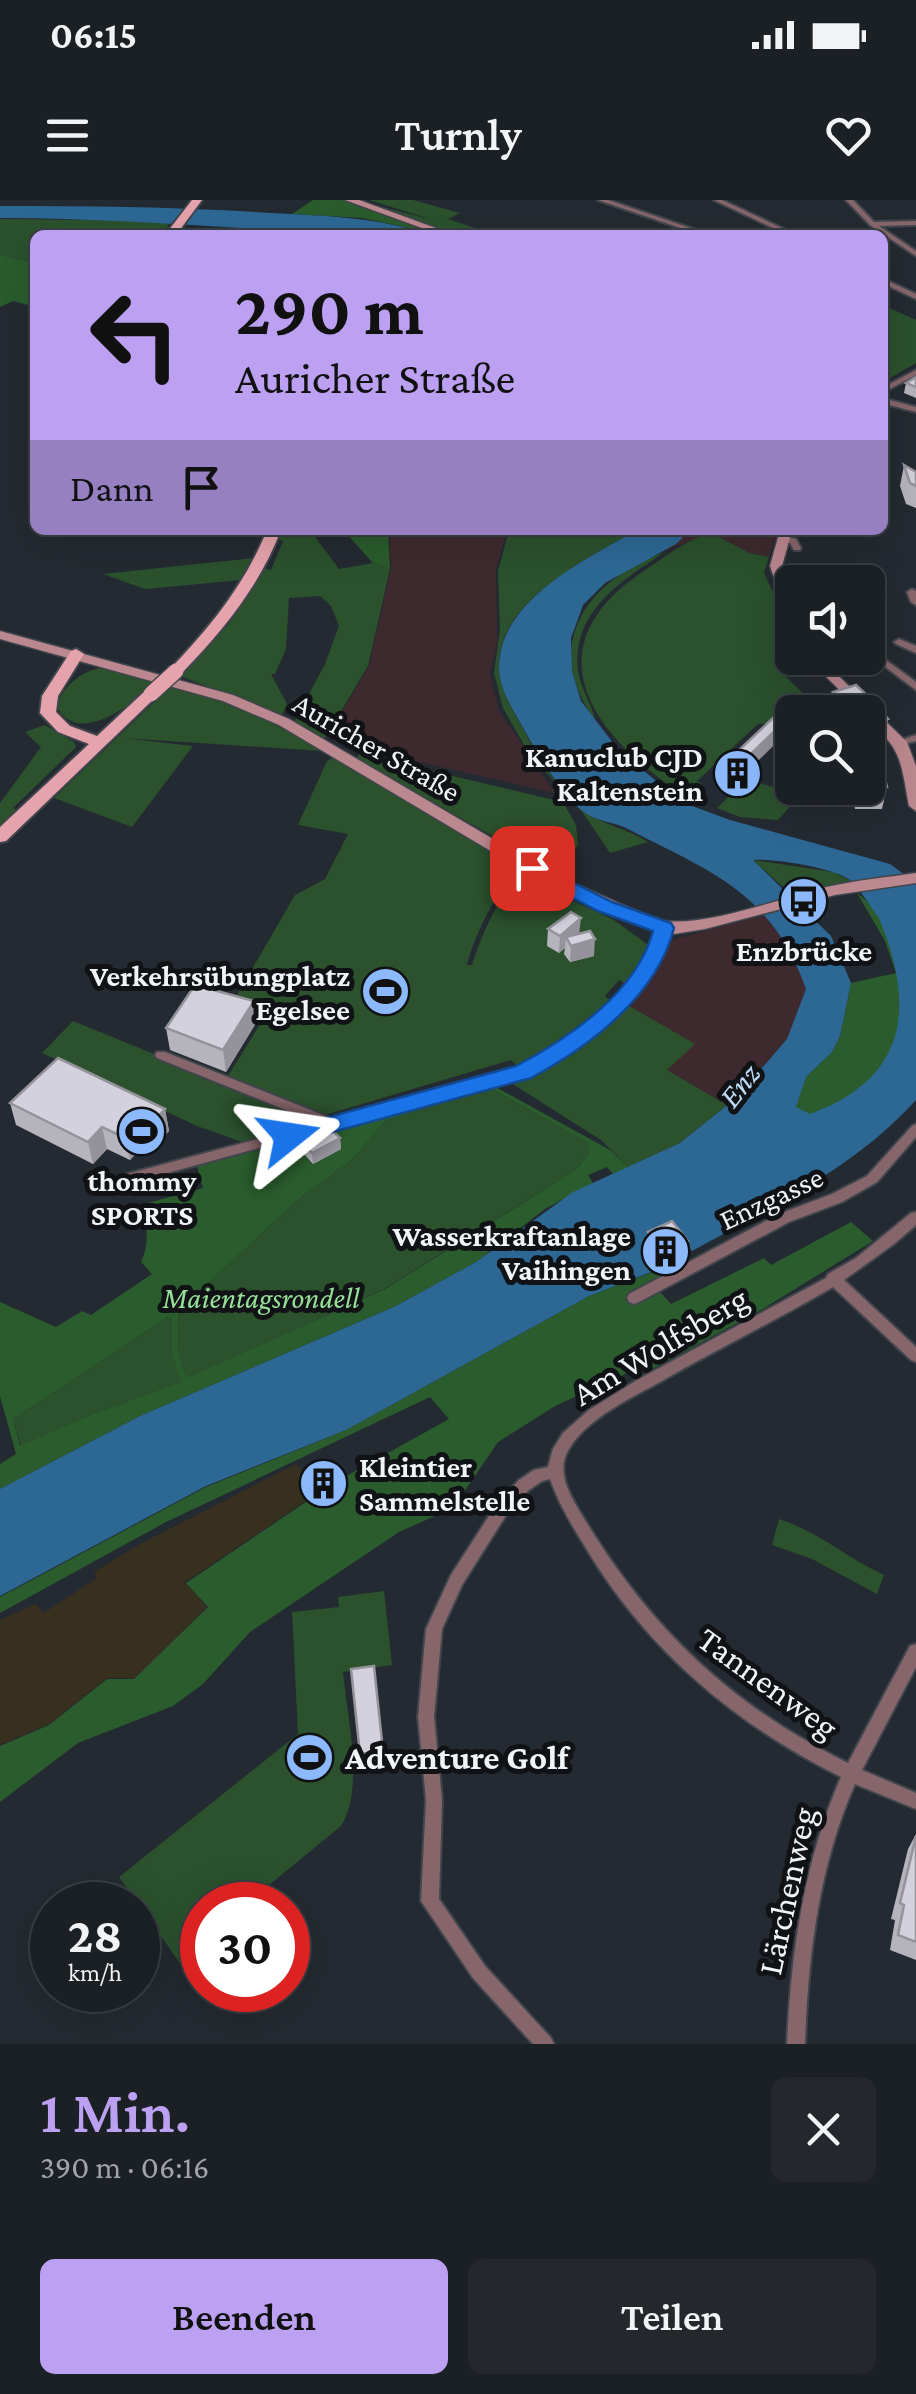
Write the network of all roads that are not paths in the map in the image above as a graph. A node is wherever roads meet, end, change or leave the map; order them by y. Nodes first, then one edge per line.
1 (197, 200) edge
2 (350, 200) edge
3 (600, 200) edge
4 (717, 200) edge
5 (849, 200) edge
6 (916, 223) edge
7 (872, 224) junction
8 (175, 230) edge
9 (436, 230) edge
10 (696, 230) edge
11 (783, 230) edge
12 (881, 230) edge
13 (888, 235) edge
14 (916, 254) edge
15 (888, 283) edge
16 (916, 297) edge
17 (916, 372) edge
18 (888, 388) edge
19 (888, 402) edge
20 (916, 410) edge
21 (272, 535) edge
22 (785, 535) edge
23 (786, 535) edge
24 (796, 548) dead end
25 (776, 565) edge
26 (0, 634) edge
27 (899, 642) dead end
28 (916, 650) edge
29 (82, 656) junction
30 (885, 663) edge
31 (832, 675) edge
32 (916, 686) edge
33 (124, 719) junction
34 (55, 722) junction
35 (78, 728) junction
36 (101, 739) junction
37 (904, 745) edge
38 (916, 806) edge
39 (0, 837) edge
40 (915, 878) edge
41 (664, 928) junction
42 (161, 1055) dead end
43 (334, 1124) junction
44 (916, 1129) edge
45 (127, 1179) dead end
46 (916, 1217) edge
47 (833, 1278) junction
48 (634, 1298) dead end
49 (916, 1356) edge
50 (555, 1472) junction
51 (916, 1651) edge
52 (852, 1776) junction
53 (916, 1802) edge
54 (545, 2044) edge
55 (796, 2044) edge

1 - 8 main road
2 - 9 street
3 - 10 street
4 - 11 street
5 - 7 street
6 - 7 street
7 - 12 street
13 - 14 street
15 - 16 street
17 - 18 street
19 - 20 street
21 - 33 main road, bridge
22 - 25 street
23 - 24 street
26 - 29 street, Auricher Straße
27 - 28 street
29 - 34 main road
29 - 41 street, Auricher Straße
30 - 32 street
31 - 37 street
33 - 35 main road
33 - 36 main road
34 - 35 main road
34 - 36 main road
35 - 36 main road
36 - 39 main road
37 - 38 street
40 - 41 street, Auricher Straße
41 - 43 street
42 - 43 street
43 - 45 street
44 - 48 street, Enzgasse
46 - 47 street, Am Wolfsberg
47 - 49 street
47 - 50 street, Am Wolfsberg
50 - 52 street, Tannenweg
50 - 54 street
51 - 52 street, Lärchenweg
52 - 53 street, Tannenweg
52 - 55 street, Lärchenweg

